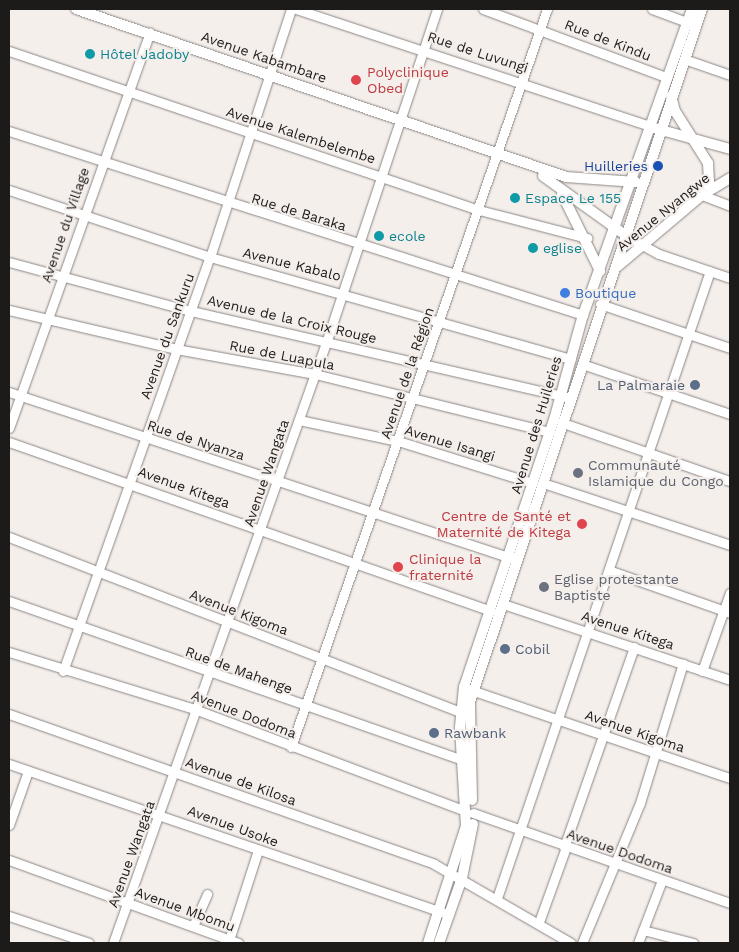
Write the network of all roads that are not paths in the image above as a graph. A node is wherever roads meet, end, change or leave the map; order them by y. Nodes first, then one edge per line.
1 (76, 9) edge
2 (291, 9) edge
3 (296, 9) edge
4 (437, 9) edge
5 (483, 9) edge
6 (547, 9) edge
7 (652, 9) edge
8 (692, 9) edge
9 (702, 9) edge
10 (691, 24) junction
11 (540, 28) junction
12 (150, 32) junction
13 (425, 49) junction
14 (9, 51) edge
15 (684, 59) junction
16 (269, 73) junction
17 (730, 75) edge
18 (666, 77) junction
19 (523, 82) junction
20 (127, 92) junction
21 (671, 95) junction
22 (403, 118) junction
23 (650, 126) junction
24 (660, 130) junction
25 (9, 131) edge
26 (249, 133) junction
27 (692, 136) junction
28 (730, 149) edge
29 (498, 152) junction
30 (102, 163) junction
31 (526, 163) junction
32 (384, 176) junction
33 (543, 176) joint
34 (730, 178) edge
35 (632, 182) junction
36 (645, 182) junction
37 (9, 190) edge
38 (560, 191) junction
39 (702, 195) junction
40 (226, 204) junction
41 (730, 206) edge
42 (479, 210) junction
43 (81, 216) junction
44 (617, 229) junction
45 (628, 236) junction
46 (587, 238) junction
47 (359, 245) junction
48 (643, 245) junction
49 (210, 257) junction
50 (9, 262) edge
51 (615, 269) junction
52 (600, 271) junction
53 (710, 271) junction
54 (454, 275) junction
55 (62, 278) junction
56 (730, 278) edge
57 (344, 291) junction
58 (600, 304) junction
59 (9, 310) edge
60 (191, 311) junction
61 (583, 315) junction
62 (47, 318) junction
63 (439, 320) junction
64 (687, 334) junction
65 (327, 340) junction
66 (730, 348) edge
67 (176, 349) junction
68 (571, 359) junction
69 (425, 364) junction
70 (582, 364) junction
71 (315, 374) junction
72 (9, 392) edge
73 (667, 392) junction
74 (20, 395) junction
75 (566, 397) junction
76 (414, 399) junction
77 (730, 414) edge
78 (299, 420) junction
79 (563, 423) junction
80 (9, 428) edge
81 (550, 432) junction
82 (144, 438) junction
83 (398, 441) junction
84 (9, 442) edge
85 (646, 454) junction
86 (278, 481) junction
87 (730, 481) edge
88 (131, 482) junction
89 (538, 483) junction
90 (630, 511) junction
91 (375, 513) junction
92 (261, 530) junction
93 (9, 537) edge
94 (730, 545) edge
95 (513, 559) junction
96 (354, 567) junction
97 (611, 571) junction
98 (97, 574) junction
99 (730, 593) edge
100 (9, 601) edge
101 (503, 604) junction
102 (491, 611) junction
103 (727, 612) edge
104 (228, 620) junction
105 (78, 628) junction
106 (588, 632) junction
107 (634, 647) junction
108 (9, 652) edge
109 (321, 660) junction
110 (683, 663) junction
111 (702, 670) junction
112 (63, 671) junction
113 (210, 673) junction
114 (730, 680) edge
115 (469, 689) junction
116 (305, 708) junction
117 (198, 710) junction
118 (460, 712) junction
119 (9, 714) edge
120 (557, 718) junction
121 (604, 734) junction
122 (291, 747) junction
123 (656, 753) junction
124 (462, 760) junction
125 (9, 764) edge
126 (28, 771) junction
127 (176, 772) junction
128 (730, 778) edge
129 (469, 812) junction
130 (160, 815) junction
131 (9, 825) edge
132 (520, 830) junction
133 (565, 847) junction
134 (258, 850) junction
135 (9, 860) edge
136 (617, 863) junction
137 (458, 876) junction
138 (662, 880) junction
139 (207, 894) dead end
140 (497, 898) junction
141 (128, 902) junction
142 (730, 903) edge
143 (444, 913) junction
144 (9, 916) edge
145 (539, 922) junction
146 (193, 926) junction
147 (643, 930) junction
148 (232, 942) edge
149 (88, 943) edge
150 (113, 943) edge
151 (428, 943) edge
152 (439, 943) edge
153 (571, 943) edge
154 (582, 943) edge
155 (638, 943) edge
156 (692, 943) edge

1 - 12 main road, Avenue Kabambare
2 - 16 street, Avenue du Sankuru
3 - 13 street, Rue de Luvungi
4 - 13 street, Avenue Wangata
5 - 11 street, Rue de Kindu
6 - 11 street, Avenue de la Région
7 - 10 street
8 - 10 main road, Avenue des Huileries
9 - 10 main road, Avenue des Huileries
10 - 15 main road, Avenue des Huileries
10 - 18 main road, Avenue des Huileries
11 - 18 street, Rue de Kindu
11 - 19 street, Avenue de la Région
12 - 16 main road, Avenue Kabambare
12 - 20 street, Avenue du Village
13 - 19 street, Rue de Luvungi
13 - 22 street, Avenue Wangata
14 - 20 street, Avenue Kalembelembe
15 - 17 street
15 - 21 main road, Avenue des Huileries
16 - 22 main road, Avenue Kabambare
16 - 26 street, Avenue du Sankuru
18 - 23 main road, Avenue des Huileries
19 - 23 street, Rue de Luvungi
19 - 29 street, Avenue de la Région
20 - 26 street, Avenue Kalembelembe
20 - 30 street, Avenue du Village
21 - 24 main road, Avenue des Huileries
21 - 27 main road
22 - 29 main road, Avenue Kabambare
22 - 32 street, Avenue Wangata
23 - 24 main road
23 - 35 main road, Avenue des Huileries
24 - 27 main road
24 - 36 main road, Avenue des Huileries
25 - 30 street, Rue de Baraka
26 - 32 street, Avenue Kalembelembe
26 - 40 street, Avenue du Sankuru
27 - 28 main road
27 - 39 main road
29 - 31 main road, Avenue Kabambare
29 - 42 street, Avenue de la Région
30 - 40 street, Rue de Baraka
30 - 43 street, Avenue du Village
31 - 33 street
31 - 35 main road, Avenue Kabambare
32 - 42 street, Avenue Kalembelembe
32 - 47 street, Avenue Wangata
33 - 38 main road
34 - 39 main road, Avenue Nyangwe
35 - 36 main road, Avenue Kabambare
35 - 44 main road, Avenue des Huileries
36 - 45 main road, Avenue des Huileries
37 - 43 street, Avenue Kabalo
38 - 44 main road
38 - 46 main road
39 - 41 street
39 - 48 main road, Avenue Nyangwe
40 - 47 street, Rue de Baraka
40 - 49 street, Avenue du Sankuru
42 - 46 street, Avenue Kalembelembe
42 - 54 street, Avenue de la Région
43 - 49 street, Avenue Kabalo
43 - 55 street, Avenue du Village
44 - 45 main road
44 - 52 main road, Avenue des Huileries
45 - 48 street
45 - 51 main road, Avenue des Huileries
46 - 52 main road
47 - 54 street, Rue de Baraka
47 - 57 street, Avenue Wangata
48 - 51 main road, Avenue Nyangwe
48 - 53 street
49 - 57 street, Avenue Kabalo
49 - 60 street, Avenue du Sankuru
50 - 55 street, Avenue de la Croix Rouge
51 - 58 main road, Avenue des Huileries
52 - 61 main road, Avenue des Huileries
53 - 56 street
53 - 64 street
54 - 61 street, Rue de Baraka
54 - 63 street, Avenue de la Région
55 - 60 street, Avenue de la Croix Rouge
55 - 62 street, Avenue du Village
57 - 63 street, Avenue Kabalo
57 - 65 street, Avenue Wangata
58 - 64 street
58 - 70 main road, Avenue des Huileries
59 - 62 street, Rue de Luapula
60 - 65 street, Avenue de la Croix Rouge
60 - 67 street, Avenue du Sankuru
61 - 68 main road, Avenue des Huileries
62 - 67 street, Rue de Luapula
62 - 74 street, Avenue du Village
63 - 68 street, Avenue Kabalo
63 - 69 street, Avenue de la Région
64 - 66 street
64 - 73 street
65 - 69 street, Avenue de la Croix Rouge
65 - 71 street, Avenue Wangata
67 - 71 street, Rue de Luapula
67 - 82 street, Avenue du Sankuru
68 - 75 main road, Avenue des Huileries
69 - 75 street, Avenue de la Croix Rouge
69 - 76 street, Avenue de la Région
70 - 73 street
70 - 75 main road, Avenue des Huileries
71 - 76 street, Rue de Luapula
71 - 78 street, Avenue Wangata
72 - 74 street, Rue de Nyanza
73 - 77 street
73 - 85 street
74 - 80 street, Avenue du Village
74 - 82 street, Rue de Nyanza
75 - 79 main road, Avenue des Huileries
75 - 81 main road, Avenue des Huileries
76 - 81 street, Rue de Luapula
76 - 83 street, Avenue de la Région
78 - 83 street, Avenue Isangi
78 - 86 street, Avenue Wangata
79 - 85 street
79 - 89 main road, Avenue des Huileries
81 - 89 main road, Avenue des Huileries
82 - 86 street, Rue de Nyanza
82 - 88 street, Avenue du Sankuru
83 - 89 street, Avenue Isangi
83 - 91 street, Avenue de la Région
84 - 88 street, Avenue Kitega
85 - 87 street
85 - 90 street
86 - 91 street, Rue de Nyanza
86 - 92 street, Avenue Wangata
88 - 92 street, Avenue Kitega
88 - 98 street, Avenue du Sankuru
89 - 90 street, Avenue Isangi
89 - 95 main road, Avenue des Huileries
90 - 94 street, Avenue Isangi
90 - 97 street
91 - 95 street, Rue de Nyanza
91 - 96 street, Avenue de la Région
92 - 96 street, Avenue Kitega
92 - 104 street, Avenue Wangata
93 - 98 street, Avenue Kigoma
95 - 101 main road, Avenue des Huileries
95 - 102 main road, Avenue des Huileries
96 - 102 street, Avenue Kitega
96 - 109 street, Avenue de la Région
97 - 103 street
97 - 106 street
98 - 104 street, Avenue Kigoma
98 - 105 street, Avenue du Sankuru
99 - 103 street
100 - 105 street, Rue de Mahenge
101 - 106 street, Avenue Kitega
101 - 115 main road, Avenue des Huileries
102 - 115 main road, Avenue des Huileries
103 - 111 street
104 - 109 street, Avenue Kigoma
104 - 113 street, Avenue Wangata
105 - 112 street, Avenue du Sankuru
105 - 113 street, Rue de Mahenge
106 - 107 street, Avenue Kitega
106 - 120 street
107 - 110 street, Avenue Kitega
107 - 121 street
108 - 112 street, Avenue Dodoma
109 - 116 street, Avenue de la Région
109 - 118 street, Avenue Kigoma
110 - 111 street, Avenue Kitega
110 - 123 street
111 - 114 street, Avenue Kitega
112 - 117 street, Avenue Dodoma
113 - 116 street, Rue de Mahenge
113 - 117 street, Avenue Wangata
115 - 118 main road, Avenue des Huileries
115 - 120 street, Avenue Kigoma
115 - 129 main road, Avenue des Huileries
116 - 122 street, Avenue de la Région
116 - 124 street, Rue de Mahenge
117 - 122 street, Avenue Dodoma
117 - 127 street, Avenue Wangata
118 - 124 main road, Avenue des Huileries
119 - 127 street, Avenue de Kilosa
120 - 121 street, Avenue Kigoma
120 - 132 street
121 - 123 street, Avenue Kigoma
121 - 133 street
122 - 129 street, Avenue Dodoma
123 - 128 street, Avenue Kigoma
123 - 136 street
124 - 129 main road, Avenue des Huileries
125 - 126 street, Avenue Usoke
126 - 130 street, Avenue Usoke
126 - 131 street
127 - 130 street, Avenue Wangata
127 - 137 street, Avenue de Kilosa
129 - 132 street, Avenue Dodoma
129 - 137 main road, Avenue des Huileries
130 - 134 street, Avenue Usoke
130 - 141 street, Avenue Wangata
132 - 133 street, Avenue Dodoma
132 - 140 street
133 - 136 street, Avenue Dodoma
133 - 145 street
134 - 143 street, Avenue Usoke
134 - 148 street
135 - 141 street, Avenue Mbomu
136 - 138 street, Avenue Dodoma
136 - 154 street
137 - 140 street, Avenue de Kilosa
137 - 143 main road, Avenue des Huileries
138 - 142 street, Avenue Dodoma
138 - 147 street
139 - 146 street
140 - 145 street, Avenue de Kilosa
141 - 146 street, Avenue Mbomu
141 - 150 street, Avenue Wangata
143 - 151 main road, Avenue des Huileries
143 - 152 main road, Avenue des Huileries
144 - 149 street
145 - 153 street, Avenue de Kilosa
146 - 148 street, Avenue Mbomu
147 - 155 street
147 - 156 street

